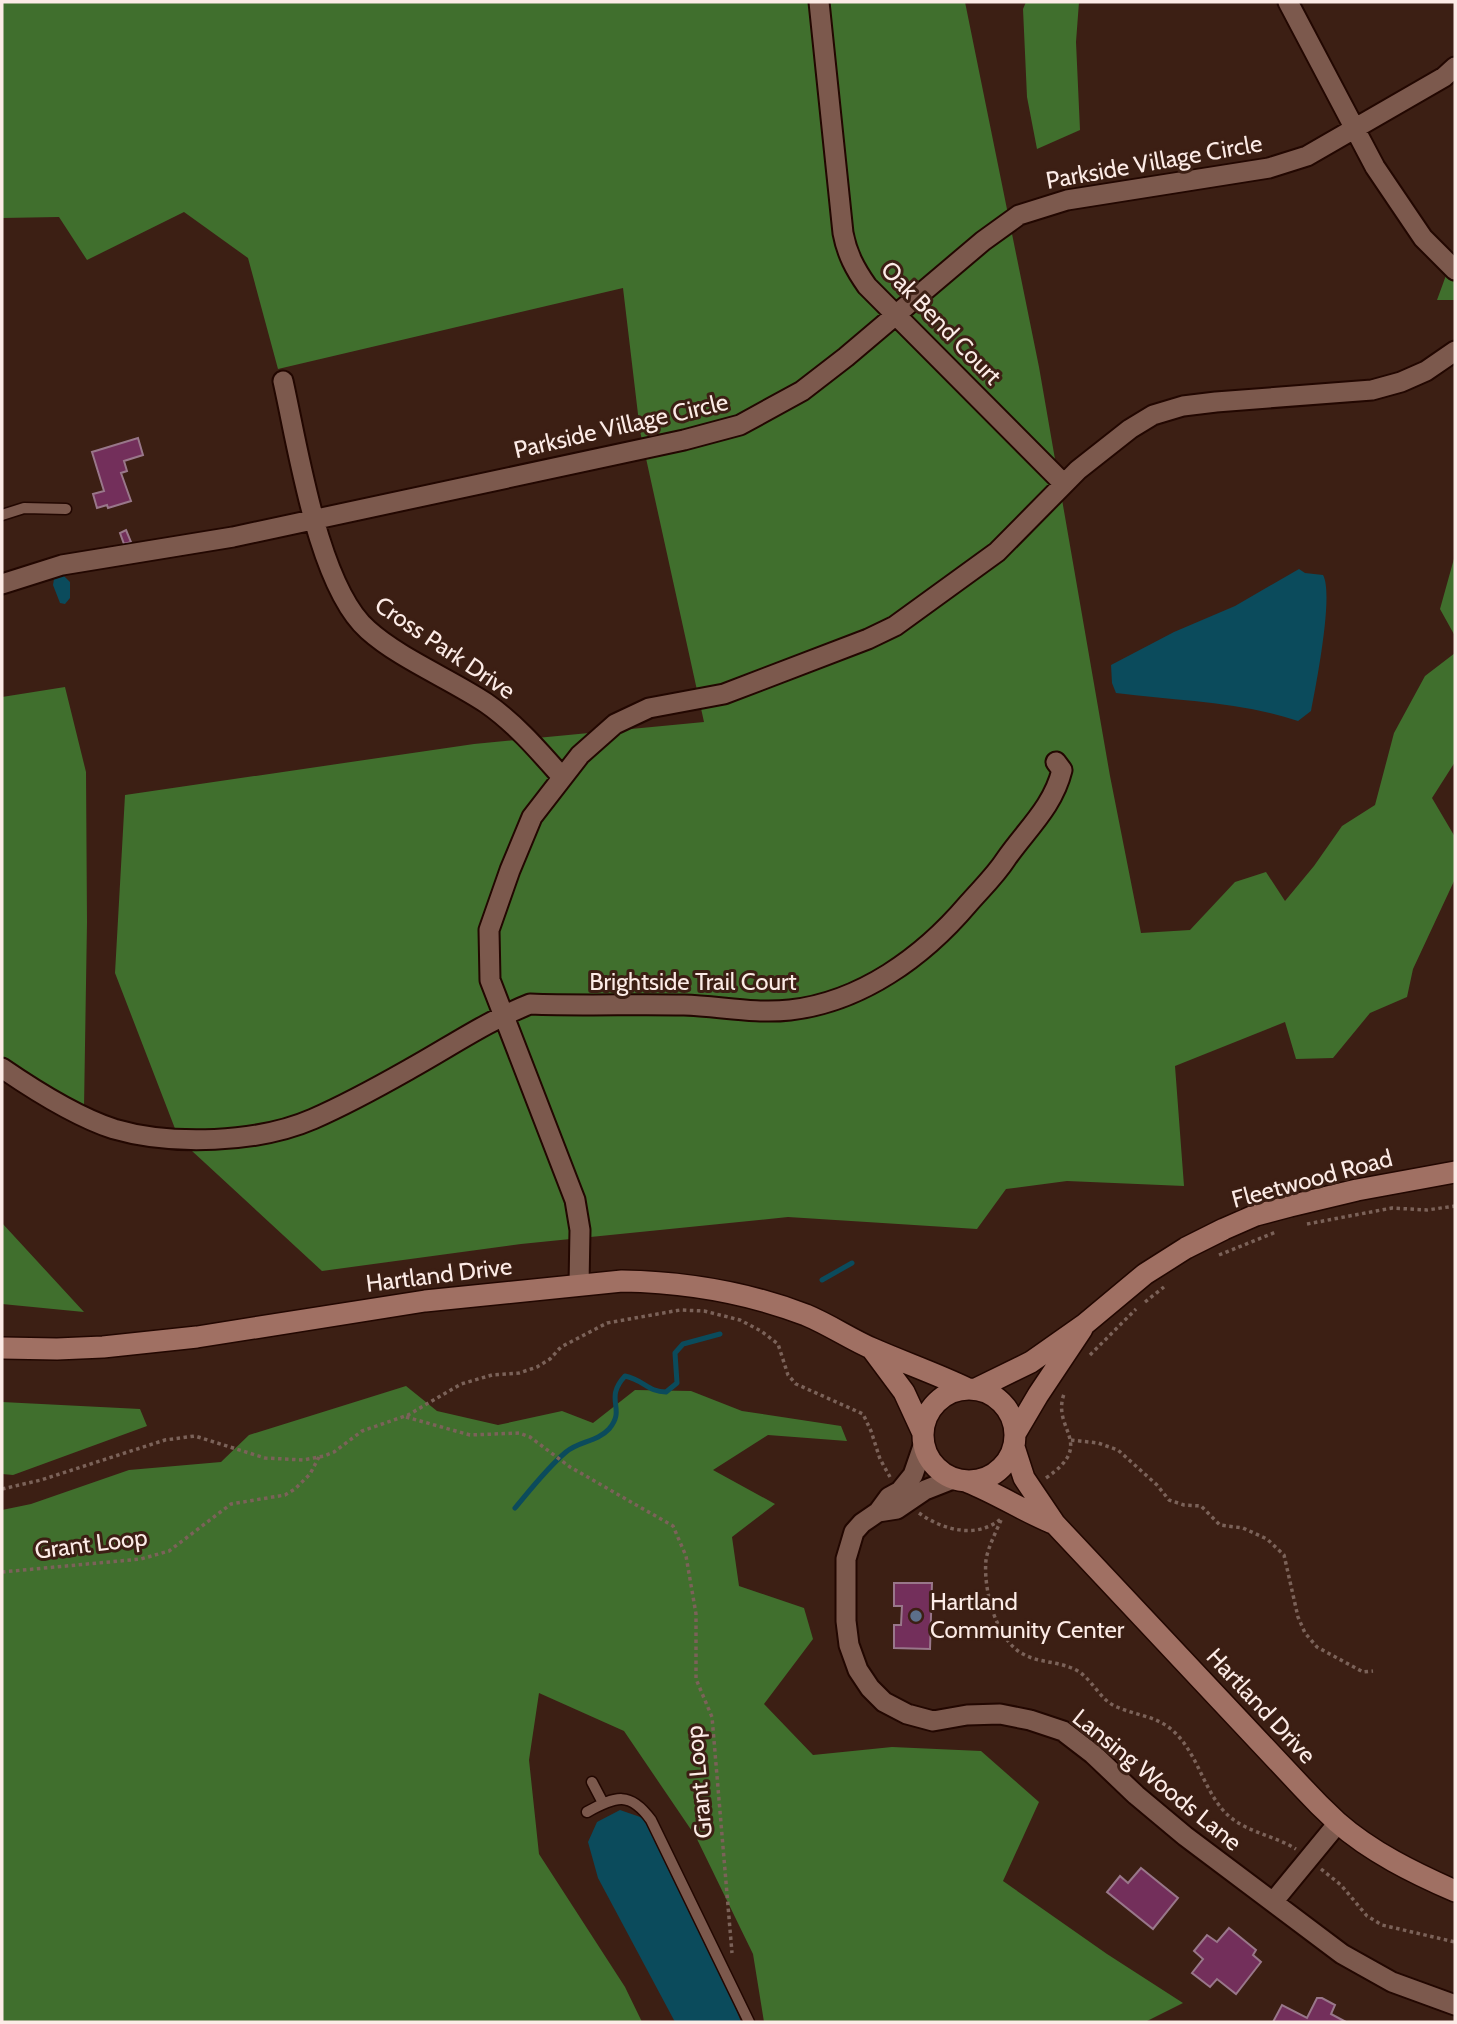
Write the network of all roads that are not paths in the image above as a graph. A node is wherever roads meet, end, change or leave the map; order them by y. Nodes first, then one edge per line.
1 (819, 2) edge
2 (1288, 2) edge
3 (1455, 67) edge
4 (1354, 129) junction
5 (1455, 270) edge
6 (896, 314) junction
7 (1455, 351) edge
8 (283, 381) dead end
9 (1064, 484) junction
10 (66, 509) dead end
11 (2, 515) edge
12 (315, 519) junction
13 (2, 584) edge
14 (1056, 762) dead end
15 (562, 778) junction
16 (504, 1014) junction
17 (2, 1068) edge
18 (1455, 1172) edge
19 (579, 1285) junction
20 (1085, 1324) junction
21 (2, 1348) edge
22 (873, 1349) junction
23 (972, 1389) junction
24 (923, 1438) junction
25 (1015, 1441) junction
26 (961, 1480) junction
27 (878, 1512) junction
28 (1055, 1524) junction
29 (592, 1782) dead end
30 (603, 1803) junction
31 (587, 1812) dead end
32 (1338, 1823) junction
33 (1455, 1891) edge
34 (1273, 1902) junction
35 (1455, 2006) edge
36 (749, 2022) edge

1 - 6 street, Oak Bend Court
2 - 4 street
3 - 4 street, Parkside Village Circle
4 - 5 street
4 - 6 street, Parkside Village Circle
6 - 9 street, Oak Bend Court
6 - 12 street, Parkside Village Circle
7 - 9 street
8 - 12 street, Cross Park Drive
9 - 15 street
10 - 11 lane
12 - 13 street, Parkside Village Circle
12 - 15 street, Cross Park Drive
14 - 16 street, Brightside Trail Court
15 - 16 street
16 - 17 street
16 - 19 street
18 - 20 main road, Fleetwood Road
19 - 21 main road, Hartland Drive
19 - 22 main road, Hartland Drive
20 - 23 main road, Fleetwood Road
20 - 25 main road, Fleetwood Road
22 - 23 main road, Hartland Drive
22 - 24 main road, Hartland Drive
23 - 24 main road
23 - 25 main road, Hartland Drive
24 - 26 main road, Hartland Drive
24 - 27 street, Lansing Woods Lane
25 - 26 main road
25 - 28 main road, Hartland Drive
26 - 27 street, Lansing Woods Lane
26 - 28 main road, Hartland Drive
27 - 34 street, Lansing Woods Lane
28 - 32 main road, Hartland Drive
29 - 30 lane
30 - 31 lane
30 - 36 lane
32 - 33 main road, Hartland Drive
32 - 34 street
34 - 35 street, Lansing Woods Lane

